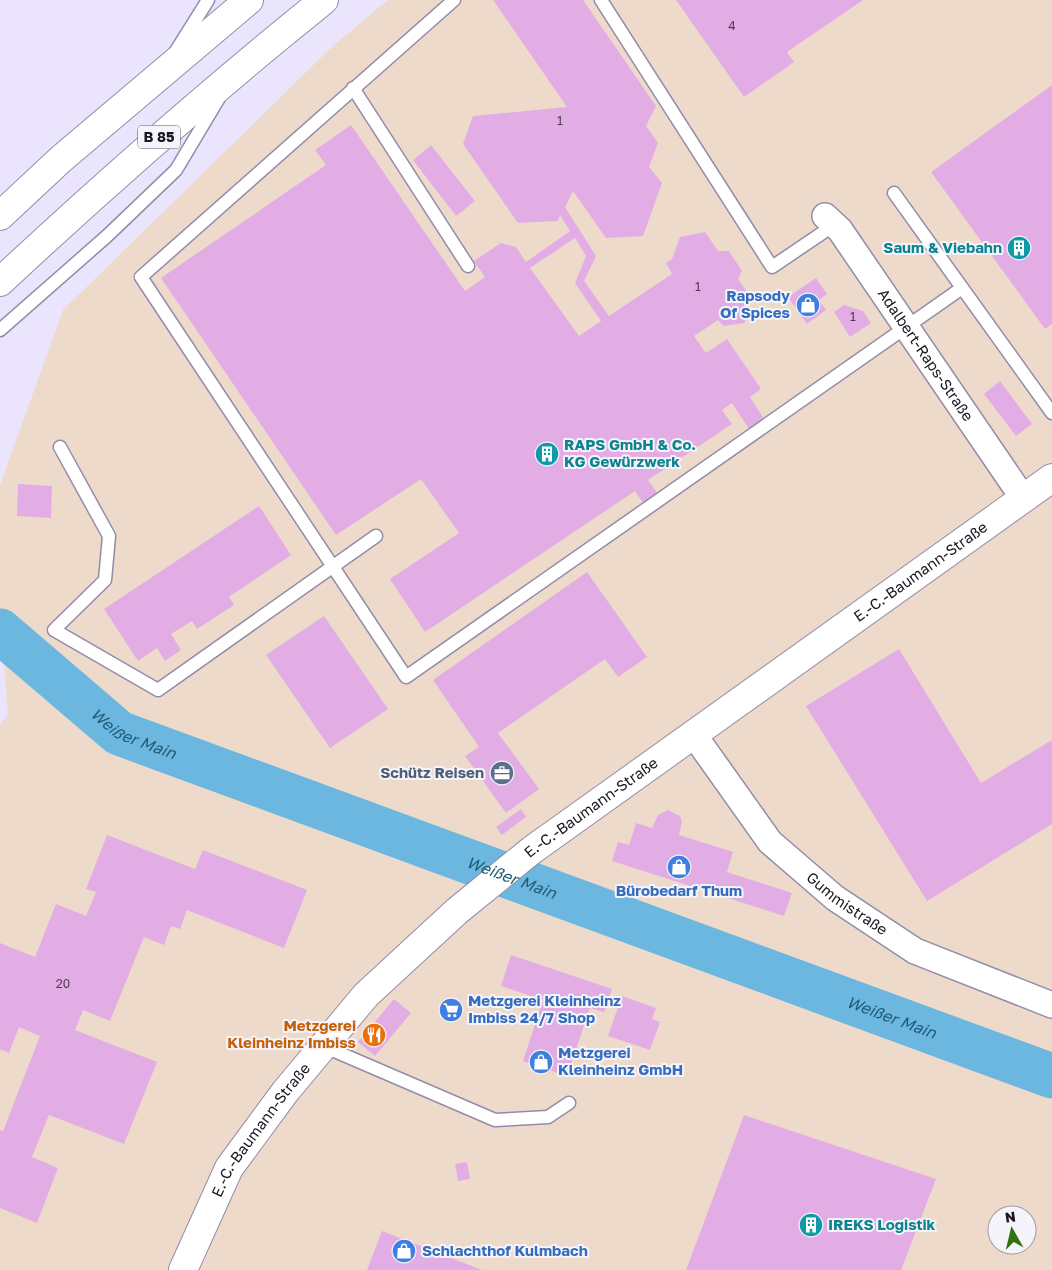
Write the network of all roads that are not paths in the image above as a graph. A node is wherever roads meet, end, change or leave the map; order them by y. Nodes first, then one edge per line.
1 (208, 0) edge
2 (250, 0) edge
3 (324, 0) edge
4 (454, 0) edge
5 (601, 0) edge
6 (236, 70) junction
7 (162, 73) junction
8 (353, 88) junction
9 (894, 193) dead end
10 (0, 216) edge
11 (829, 220) joint
12 (468, 266) dead end
13 (0, 282) edge
14 (962, 288) junction
15 (906, 326) junction
16 (0, 330) edge
17 (1052, 413) edge
18 (60, 447) dead end
19 (1052, 478) edge
20 (1023, 498) junction
21 (376, 536) dead end
22 (333, 567) junction
23 (694, 735) junction
24 (1052, 1005) edge
25 (323, 1046) junction
26 (569, 1103) dead end
27 (183, 1270) edge

1 - 7 lane
2 - 7 main road
3 - 6 main road, B 85
4 - 8 lane
5 - 11 lane
6 - 13 main road, B 85
6 - 16 lane
7 - 10 main road
8 - 12 lane
8 - 22 lane
9 - 14 lane
11 - 15 street, Adalbert-Raps-Straße
14 - 15 lane
14 - 17 lane
15 - 20 street, Adalbert-Raps-Straße
15 - 22 lane
18 - 22 lane
19 - 20 main road, E.-C.-Baumann-Straße
20 - 23 main road, E.-C.-Baumann-Straße
21 - 22 lane
23 - 24 street, Gummistraße
23 - 25 main road, E.-C.-Baumann-Straße
25 - 26 lane
25 - 27 main road, E.-C.-Baumann-Straße

